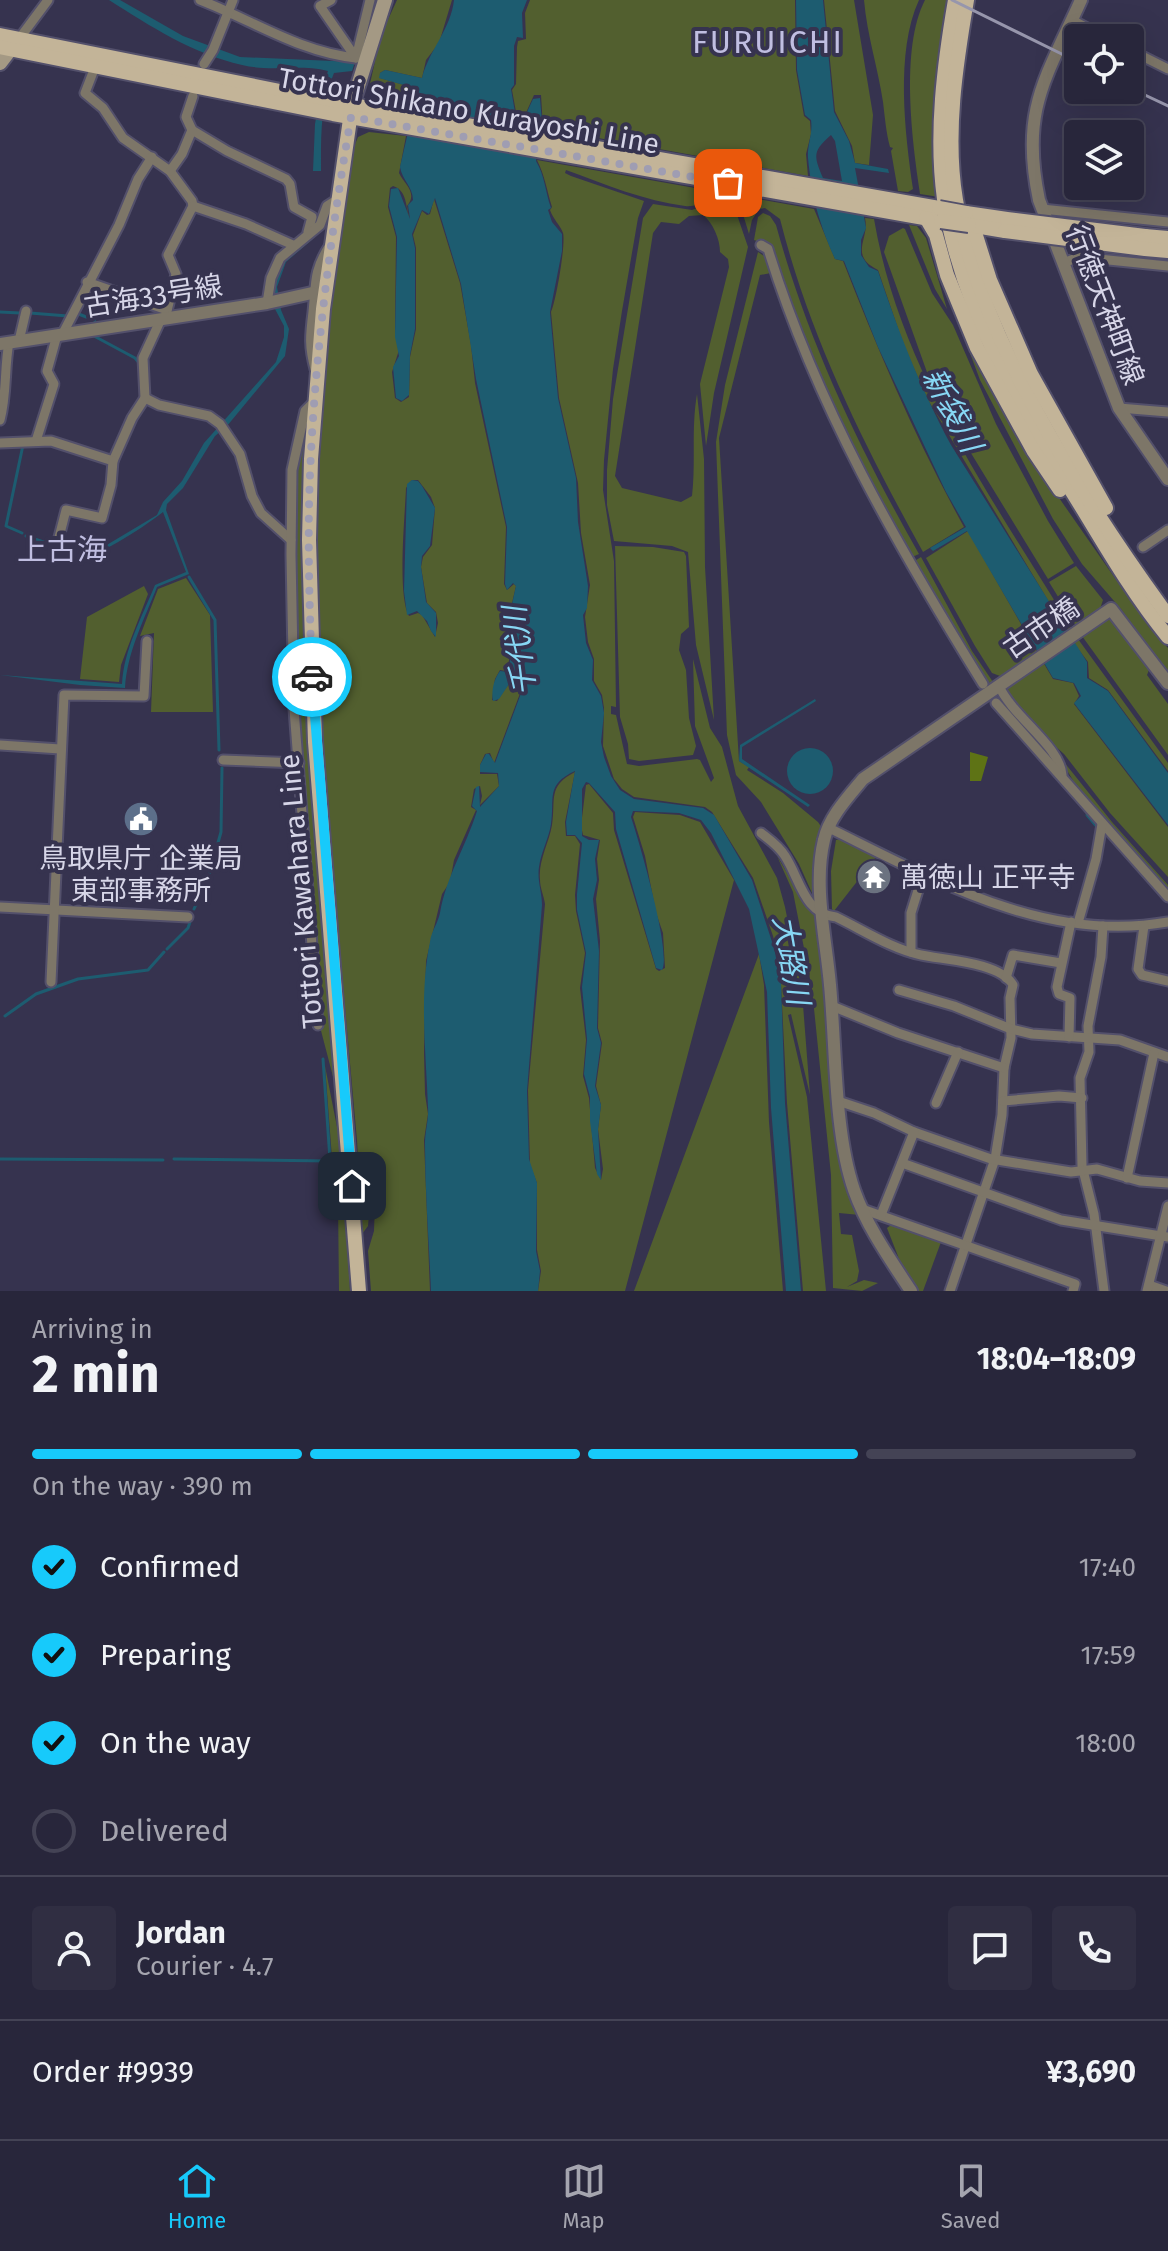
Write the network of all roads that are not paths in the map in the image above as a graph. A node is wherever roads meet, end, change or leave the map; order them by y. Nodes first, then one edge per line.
1 (48, 0) edge
2 (200, 0) edge
3 (233, 0) edge
4 (324, 0) edge
5 (370, 0) edge
6 (385, 0) edge
7 (955, 0) edge
8 (967, 0) edge
9 (1081, 0) edge
10 (229, 11) junction
11 (1072, 20) junction
12 (1080, 24) edge
13 (0, 35) edge
14 (10, 45) edge
15 (1144, 57) edge
16 (356, 58) junction
17 (0, 63) edge
18 (204, 64) dead end
19 (95, 67) junction
20 (1168, 69) edge
21 (248, 90) junction
22 (193, 96) dead end
23 (359, 112) junction
24 (192, 130) junction
25 (152, 157) junction
26 (170, 171) junction
27 (338, 199) junction
28 (193, 206) junction
29 (1042, 209) junction
30 (930, 213) junction
31 (969, 222) junction
32 (1168, 222) edge
33 (308, 232) junction
34 (1168, 238) edge
35 (332, 242) junction
36 (1145, 242) junction
37 (293, 245) junction
38 (761, 245) dead end
39 (1168, 251) edge
40 (1063, 263) junction
41 (1168, 266) edge
42 (87, 282) junction
43 (312, 293) junction
44 (267, 303) junction
45 (26, 311) dead end
46 (164, 316) junction
47 (59, 335) junction
48 (9, 342) edge
49 (317, 380) junction
50 (145, 398) junction
51 (315, 401) junction
52 (1119, 408) junction
53 (1168, 412) edge
54 (0, 420) edge
55 (36, 441) junction
56 (0, 443) edge
57 (113, 461) junction
58 (1168, 479) edge
59 (1168, 530) edge
60 (291, 540) junction
61 (57, 545) dead end
62 (1143, 547) dead end
63 (1135, 594) junction
64 (1165, 611) edge
65 (1168, 637) edge
66 (147, 641) dead end
67 (1004, 683) junction
68 (1168, 683) edge
69 (983, 684) dead end
70 (996, 703) dead end
71 (0, 745) edge
72 (60, 749) junction
73 (223, 760) dead end
74 (299, 763) junction
75 (1062, 775) junction
76 (1102, 824) junction
77 (829, 828) junction
78 (761, 833) dead end
79 (923, 874) junction
80 (1168, 897) edge
81 (0, 907) edge
82 (53, 909) junction
83 (823, 916) junction
84 (188, 917) dead end
85 (1168, 922) edge
86 (1074, 923) junction
87 (1103, 926) junction
88 (1144, 926) junction
89 (911, 952) junction
90 (1061, 963) junction
91 (1006, 978) junction
92 (1168, 981) edge
93 (51, 982) dead end
94 (899, 990) dead end
95 (832, 1006) junction
96 (318, 1025) dead end
97 (1011, 1029) junction
98 (1069, 1037) junction
99 (1089, 1037) junction
100 (958, 1052) junction
101 (1154, 1053) junction
102 (1168, 1057) edge
103 (1004, 1068) junction
104 (1082, 1098) junction
105 (838, 1101) junction
106 (1003, 1101) junction
107 (936, 1103) dead end
108 (914, 1132) junction
109 (995, 1159) junction
110 (902, 1163) junction
111 (1084, 1172) junction
112 (1127, 1178) junction
113 (1168, 1183) edge
114 (985, 1194) junction
115 (1168, 1206) edge
116 (862, 1209) junction
117 (881, 1215) junction
118 (1096, 1224) junction
119 (1164, 1236) edge
120 (966, 1246) junction
121 (1148, 1288) edge
122 (359, 1291) edge
123 (911, 1291) edge
124 (950, 1291) edge
125 (1073, 1291) edge
126 (1104, 1291) edge
127 (1166, 1291) edge

1 - 14 street
2 - 10 street
3 - 10 street
4 - 16 street
5 - 16 street
6 - 23 main road
7 - 63 main road
8 - 64 main road
9 - 11 street, 行徳天神町線
10 - 16 street
10 - 18 street
11 - 12 street
11 - 29 street, 行徳天神町線
13 - 14 main road, Tottori Shikano Kurayoshi Line
14 - 17 main road
14 - 19 main road, Tottori Shikano Kurayoshi Line
14 - 21 main road, Tottori Shikano Kurayoshi Line
15 - 20 street
19 - 21 main road, Tottori Shikano Kurayoshi Line
19 - 25 street
21 - 23 main road, Tottori Shikano Kurayoshi Line
22 - 24 street
23 - 27 main road, Tottori Kawahara Line
23 - 30 main road, Tottori Shikano Kurayoshi Line
24 - 26 street
24 - 33 street
25 - 26 street
25 - 42 street
26 - 28 street
27 - 33 street
27 - 35 main road, Tottori Kawahara Line
28 - 37 street
28 - 46 street
29 - 32 street
29 - 40 street, 行徳天神町線
30 - 31 main road, Tottori Shikano Kurayoshi Line, bridge
30 - 63 main road
31 - 36 main road, Tottori Shikano Kurayoshi Line, bridge
31 - 64 main road
33 - 37 street
34 - 36 main road, Tottori Shikano Kurayoshi Line
35 - 43 street
35 - 49 main road, Tottori Kawahara Line
36 - 39 main road, Tottori Shikano Kurayoshi Line
37 - 44 street
38 - 69 street
40 - 41 street
40 - 52 street, 行徳天神町線
42 - 46 street
42 - 47 street
43 - 44 street, 古海33号線
43 - 49 street
44 - 46 street, 古海33号線
45 - 48 street
46 - 47 street, 古海33号線
46 - 50 street
47 - 48 street, 古海33号線
47 - 55 street
48 - 54 street
49 - 51 main road, Tottori Kawahara Line
50 - 57 street
50 - 60 street
51 - 60 street
51 - 122 main road, Tottori Kawahara Line
52 - 53 street
52 - 58 street, 行徳天神町線
55 - 56 street
55 - 57 street
57 - 61 street
59 - 62 street
60 - 74 street
63 - 65 main road
66 - 72 street
67 - 68 street, 古市橋
67 - 75 street
67 - 77 street, 古市橋
70 - 75 street
71 - 72 street
72 - 82 street
73 - 74 street
74 - 96 street
75 - 76 street
76 - 80 street
76 - 86 street
77 - 79 street
77 - 83 street
78 - 83 street
79 - 86 street
79 - 89 street
81 - 82 street
82 - 84 street
82 - 93 street
83 - 89 street
83 - 95 street
85 - 88 street
86 - 87 street
86 - 90 street
87 - 88 street
87 - 99 street
88 - 92 street
89 - 91 street
90 - 91 street
90 - 98 street
91 - 97 street
94 - 97 street
95 - 100 street
95 - 105 street
97 - 98 street
97 - 103 street
98 - 99 street
99 - 101 street
99 - 104 street
100 - 103 street
100 - 107 street
101 - 102 street
101 - 112 street
103 - 106 street
104 - 106 street
104 - 111 street
105 - 108 street
105 - 116 street
106 - 109 street
108 - 109 street
108 - 110 street
109 - 111 street
109 - 114 street
110 - 114 street
110 - 117 street
111 - 112 street
111 - 118 street
112 - 113 street
114 - 118 street
114 - 120 street
115 - 119 street
116 - 117 street
116 - 123 street
117 - 120 street
118 - 119 street
118 - 126 street
119 - 121 street
120 - 124 street
120 - 125 street
121 - 127 street

